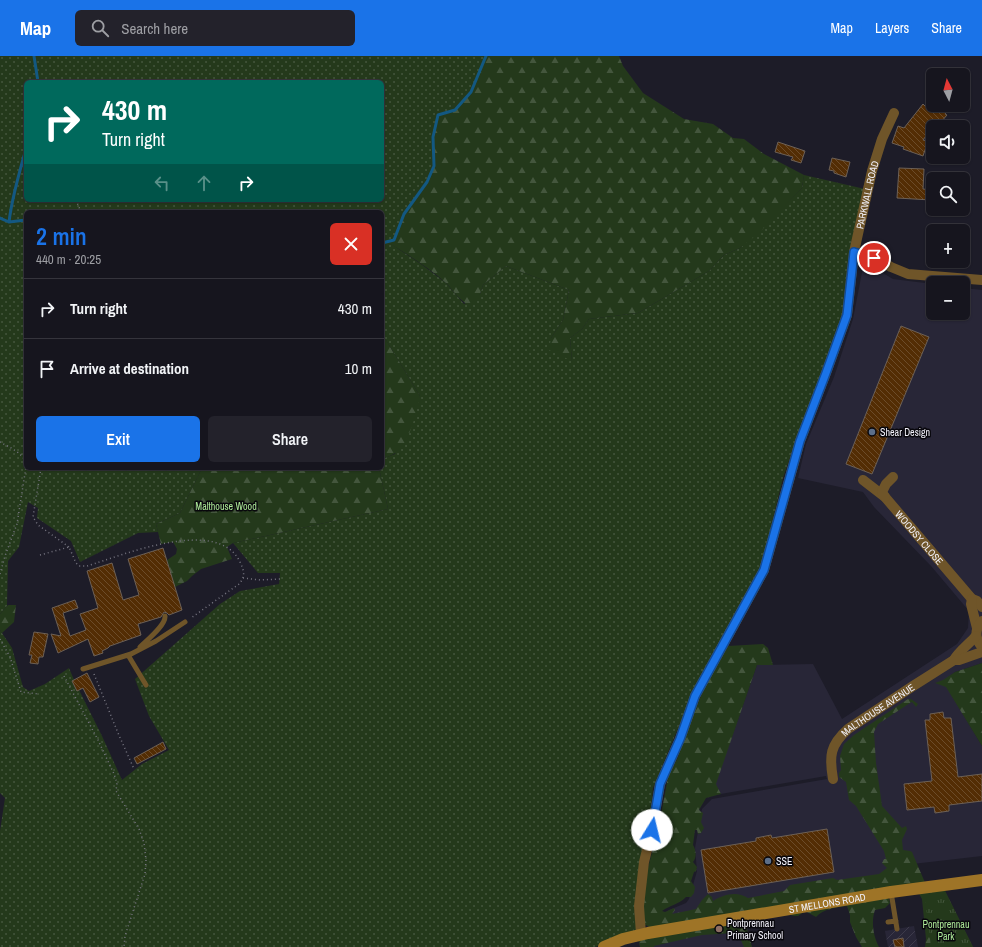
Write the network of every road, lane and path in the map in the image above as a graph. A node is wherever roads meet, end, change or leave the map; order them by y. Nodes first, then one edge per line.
1 (894, 113) dead end
2 (854, 252) junction
3 (982, 280) edge
4 (0, 442) edge
5 (24, 458) edge
6 (26, 470) edge
7 (41, 470) edge
8 (893, 477) dead end
9 (863, 480) dead end
10 (885, 497) junction
11 (69, 547) junction
12 (40, 555) dead end
13 (0, 574) edge
14 (243, 578) junction
15 (280, 579) dead end
16 (972, 599) junction
17 (982, 607) edge
18 (165, 616) dead end
19 (185, 622) joint
20 (979, 628) edge
21 (0, 639) edge
22 (982, 648) edge
23 (136, 651) junction
24 (982, 652) edge
25 (128, 655) junction
26 (954, 660) junction
27 (92, 666) junction
28 (83, 669) dead end
29 (64, 676) dead end
30 (146, 685) dead end
31 (39, 694) dead end
32 (134, 770) dead end
33 (833, 779) dead end
34 (982, 880) edge
35 (891, 892) junction
36 (896, 921) junction
37 (888, 922) dead end
38 (897, 929) dead end
39 (641, 934) junction
40 (124, 947) edge
41 (604, 947) edge

1 - 2 street, PARKWALL ROAD
2 - 3 street
2 - 39 street, PARKWALL ROAD
4 - 5 path
6 - 13 path
7 - 11 path
8 - 10 street
9 - 10 street, WOODSY CLOSE
10 - 16 street, WOODSY CLOSE
11 - 12 path
11 - 14 path
14 - 15 path
14 - 19 path
16 - 17 street, WOODSY CLOSE
16 - 20 street
18 - 23 lane
19 - 23 lane
20 - 22 street
20 - 26 street, MALTHOUSE AVENUE
21 - 31 path
23 - 25 lane
24 - 26 street, MALTHOUSE AVENUE
25 - 27 lane
25 - 30 lane
26 - 33 street, MALTHOUSE AVENUE
27 - 28 lane
27 - 32 path
29 - 40 path
34 - 35 main road, ST MELLONS ROAD
35 - 36 lane
35 - 39 main road, ST MELLONS ROAD
36 - 37 lane
36 - 38 lane
39 - 41 main road, ST MELLONS ROAD

